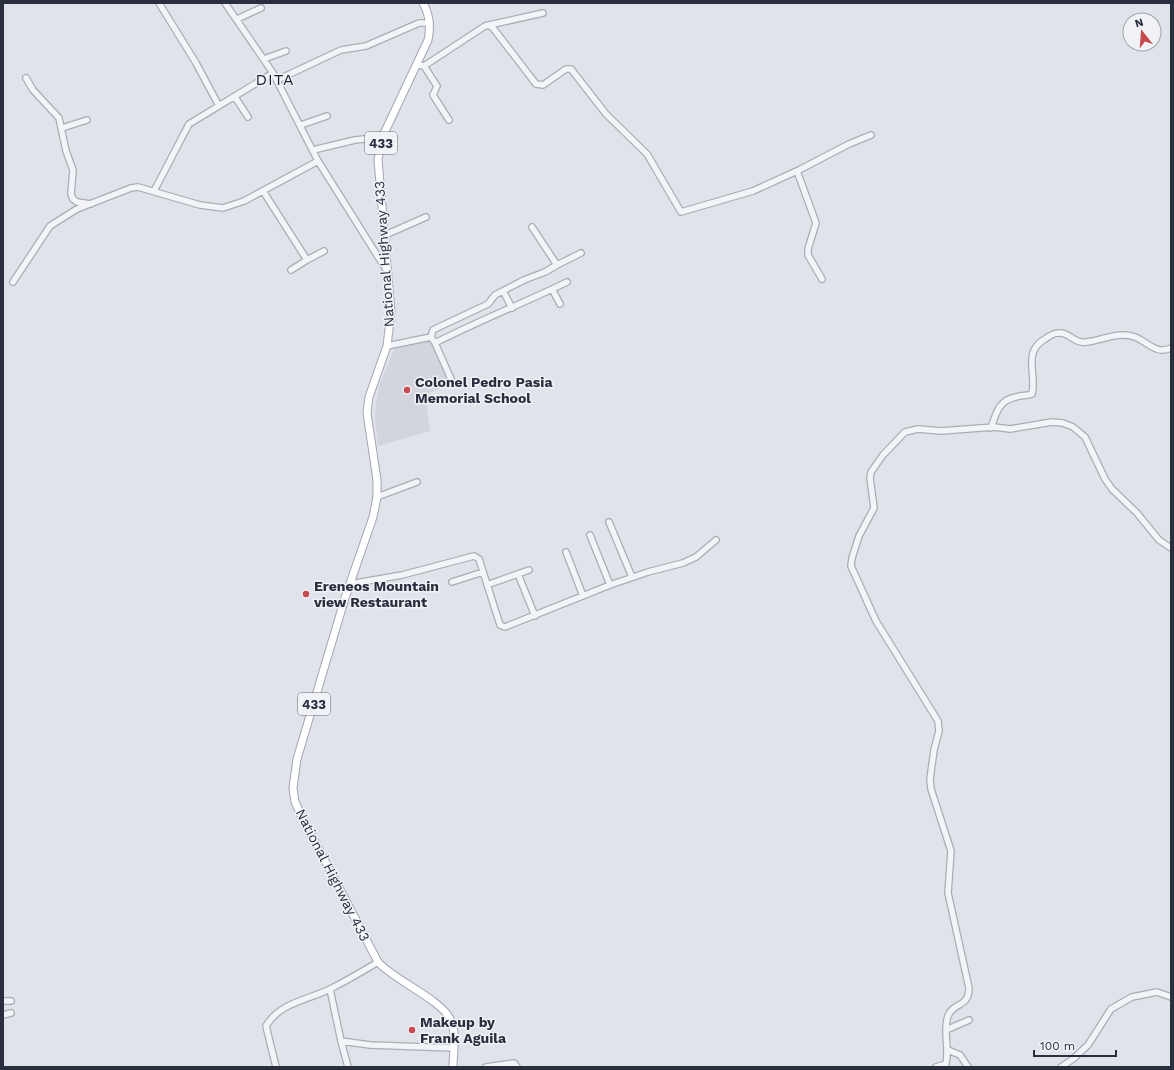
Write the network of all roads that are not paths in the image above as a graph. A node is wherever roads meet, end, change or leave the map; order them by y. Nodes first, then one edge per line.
1 (159, 3) edge
2 (225, 3) edge
3 (423, 3) edge
4 (261, 8) dead end
5 (543, 13) dead end
6 (237, 19) junction
7 (430, 23) junction
8 (489, 25) junction
9 (286, 51) dead end
10 (264, 59) junction
11 (421, 65) junction
12 (273, 73) junction
13 (26, 78) dead end
14 (277, 80) junction
15 (235, 97) junction
16 (219, 106) junction
17 (327, 116) dead end
18 (248, 117) dead end
19 (87, 120) dead end
20 (449, 120) dead end
21 (301, 125) junction
22 (62, 128) junction
23 (871, 135) dead end
24 (383, 137) junction
25 (313, 150) junction
26 (318, 161) junction
27 (797, 171) junction
28 (154, 191) junction
29 (263, 191) junction
30 (93, 204) junction
31 (426, 217) dead end
32 (532, 227) dead end
33 (383, 236) junction
34 (324, 251) dead end
35 (581, 253) dead end
36 (306, 260) junction
37 (557, 265) junction
38 (292, 270) dead end
39 (388, 272) junction
40 (822, 279) dead end
41 (14, 282) dead end
42 (568, 282) dead end
43 (552, 289) junction
44 (503, 291) junction
45 (560, 304) dead end
46 (512, 308) junction
47 (431, 337) junction
48 (435, 343) junction
49 (387, 346) junction
50 (1171, 348) edge
51 (451, 379) dead end
52 (991, 428) junction
53 (417, 482) dead end
54 (377, 497) junction
55 (609, 522) dead end
56 (590, 535) dead end
57 (716, 540) dead end
58 (1171, 548) edge
59 (566, 552) dead end
60 (529, 570) dead end
61 (483, 572) junction
62 (518, 574) junction
63 (632, 577) junction
64 (452, 582) dead end
65 (350, 584) junction
66 (487, 585) junction
67 (610, 585) junction
68 (583, 596) junction
69 (535, 616) junction
70 (378, 962) junction
71 (330, 989) junction
72 (1171, 997) edge
73 (11, 1000) dead end
74 (3, 1001) edge
75 (11, 1013) dead end
76 (3, 1015) edge
77 (969, 1020) dead end
78 (946, 1030) junction
79 (341, 1040) junction
80 (454, 1048) junction
81 (948, 1050) junction
82 (946, 1066) edge
83 (276, 1067) edge
84 (348, 1067) edge
85 (453, 1067) edge
86 (486, 1067) edge
87 (517, 1067) edge
88 (936, 1067) edge
89 (968, 1067) edge
90 (1061, 1067) edge

1 - 16 street
2 - 6 street
3 - 7 main road, National Highway 433 / 433
4 - 6 street
5 - 8 street
6 - 10 street
7 - 11 main road, National Highway 433 / 433
7 - 14 street
8 - 11 street
8 - 27 street
9 - 10 street
10 - 12 street
11 - 20 street
11 - 24 main road, National Highway 433 / 433
12 - 14 street
12 - 15 street
13 - 22 street
14 - 21 street
15 - 16 street
15 - 18 street
16 - 28 street
17 - 21 street
19 - 22 street
21 - 25 street
22 - 30 street
23 - 27 street
24 - 25 street
24 - 33 main road, National Highway 433 / 433
25 - 26 street
26 - 29 street
26 - 39 street
27 - 40 street
28 - 29 street
28 - 30 street
29 - 36 street
30 - 41 street
31 - 33 street
32 - 37 street
33 - 39 main road, National Highway 433 / 433
34 - 36 street
35 - 37 street
36 - 38 street
37 - 44 street
39 - 49 main road, National Highway 433 / 433
42 - 43 street
43 - 45 street
43 - 46 street
44 - 46 street
44 - 47 street
46 - 48 street
47 - 48 street
47 - 49 street
48 - 51 street
49 - 54 main road, National Highway 433 / 433
50 - 52 street
52 - 58 street
52 - 78 street
53 - 54 street
54 - 65 main road, National Highway 433 / 433
55 - 63 street
56 - 67 street
57 - 63 street
59 - 68 street
60 - 62 street
61 - 64 street
61 - 65 street
61 - 66 street
62 - 66 street
62 - 69 street
63 - 67 street
65 - 70 main road, National Highway 433 / 433
66 - 69 street
67 - 68 street
68 - 69 street
70 - 71 street
70 - 80 main road, National Highway 433 / 433
71 - 79 street
71 - 83 street
72 - 90 street
73 - 74 street
75 - 76 street
77 - 78 street
78 - 81 street
79 - 80 street
79 - 84 street
80 - 85 main road, National Highway 433 / 433
81 - 82 street
81 - 89 street
82 - 88 street
86 - 87 street

